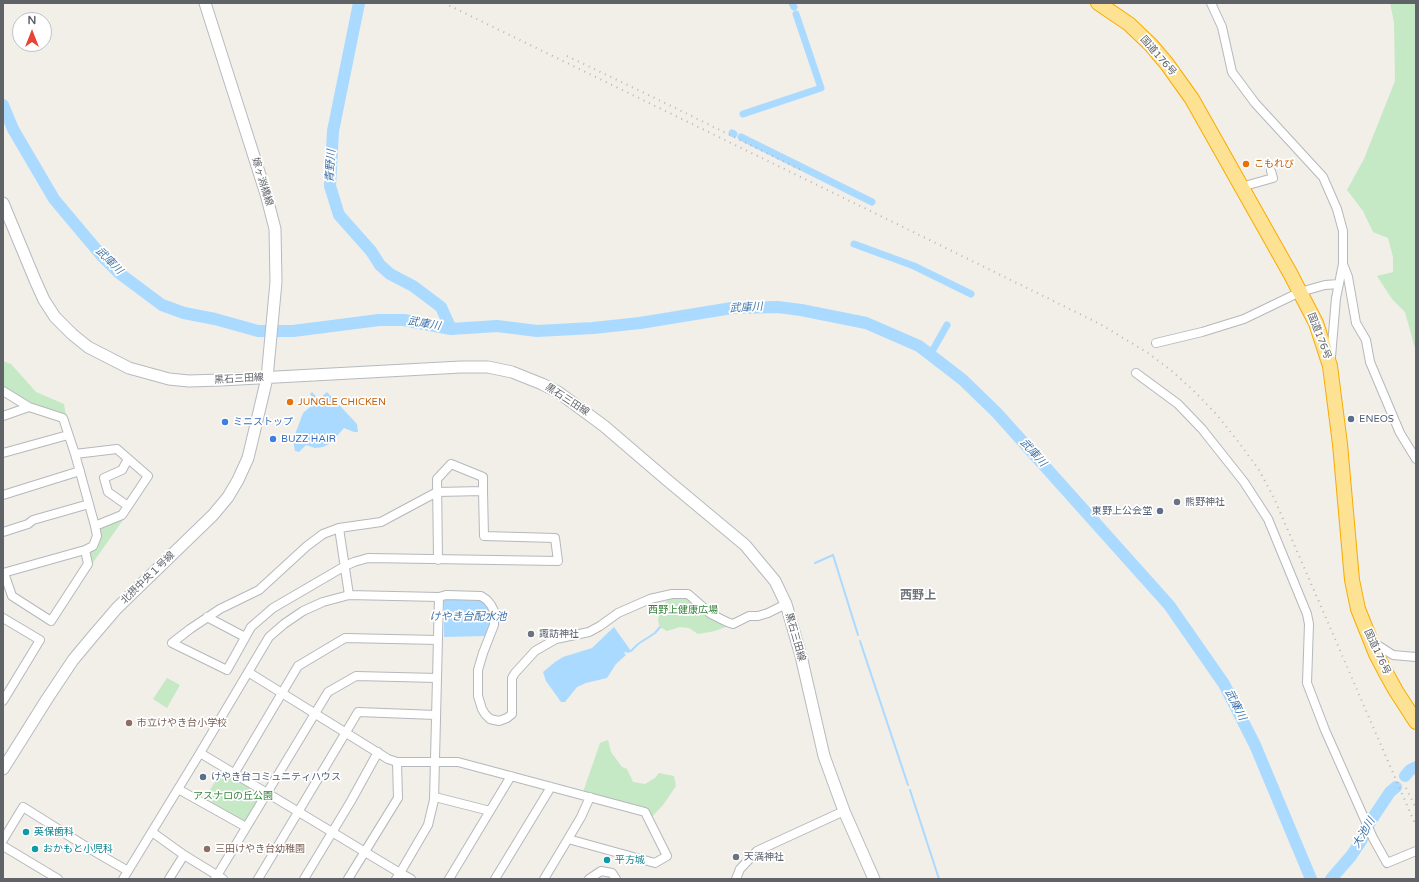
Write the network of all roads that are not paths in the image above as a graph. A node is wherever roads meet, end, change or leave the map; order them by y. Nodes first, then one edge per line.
1 (205, 3) edge
2 (1098, 3) edge
3 (1211, 3) edge
4 (1270, 171) dead end
5 (1241, 187) junction
6 (3, 203) edge
7 (1343, 264) junction
8 (1338, 284) junction
9 (1300, 292) junction
10 (1156, 342) dead end
11 (1330, 366) junction
12 (267, 373) junction
13 (1136, 373) dead end
14 (3, 391) edge
15 (29, 407) junction
16 (3, 416) edge
17 (68, 435) junction
18 (3, 453) edge
19 (75, 454) junction
20 (128, 458) junction
21 (1416, 459) edge
22 (80, 471) junction
23 (483, 491) junction
24 (437, 492) junction
25 (3, 495) edge
26 (89, 504) junction
27 (128, 506) junction
28 (95, 526) junction
29 (338, 528) junction
30 (3, 532) edge
31 (84, 550) junction
32 (438, 560) junction
33 (345, 566) junction
34 (3, 573) edge
35 (349, 595) junction
36 (439, 597) junction
37 (786, 604) junction
38 (207, 617) junction
39 (4, 622) edge
40 (246, 637) junction
41 (438, 640) junction
42 (1374, 647) junction
43 (1416, 657) edge
44 (248, 672) junction
45 (437, 678) junction
46 (282, 693) junction
47 (3, 701) edge
48 (315, 713) junction
49 (436, 715) junction
50 (1416, 722) edge
51 (346, 732) junction
52 (378, 752) junction
53 (200, 753) junction
54 (397, 762) junction
55 (435, 762) junction
56 (3, 769) edge
57 (234, 774) junction
58 (511, 776) junction
59 (551, 787) junction
60 (178, 789) junction
61 (267, 793) junction
62 (434, 797) junction
63 (590, 797) junction
64 (844, 810) junction
65 (490, 811) junction
66 (298, 812) junction
67 (246, 827) junction
68 (152, 832) junction
69 (332, 832) junction
70 (568, 839) junction
71 (3, 840) edge
72 (3, 846) edge
73 (1416, 851) edge
74 (365, 852) junction
75 (184, 855) junction
76 (128, 871) junction
77 (398, 876) edge
78 (219, 878) edge
79 (58, 879) edge
80 (123, 879) edge
81 (169, 879) edge
82 (258, 879) edge
83 (304, 879) edge
84 (348, 879) edge
85 (411, 879) edge
86 (449, 879) edge
87 (495, 879) edge
88 (544, 879) edge
89 (589, 879) edge
90 (616, 879) edge
91 (736, 879) edge
92 (874, 879) edge

1 - 12 main road, 嫁ヶ淵橋線
2 - 5 highway, 国道176号
3 - 7 street
4 - 5 street
5 - 9 highway, 国道176号
6 - 12 main road, 黒石三田線
7 - 8 street
7 - 21 street
8 - 9 street
8 - 11 street
9 - 10 street
9 - 11 highway, 国道176号
11 - 42 highway, 国道176号
12 - 37 main road, 黒石三田線
12 - 56 main road, 北摂中央１号線
13 - 73 street
14 - 15 street
15 - 16 street
15 - 17 street
17 - 18 street
17 - 19 street
19 - 20 street
19 - 22 street
20 - 27 street
20 - 27 street
22 - 25 street
22 - 26 street
23 - 24 street
23 - 24 street
23 - 32 street
24 - 29 street
24 - 32 street
26 - 28 street
26 - 30 street
27 - 28 street
28 - 31 street
29 - 33 street
29 - 38 street
31 - 34 street
31 - 34 street
32 - 33 street
33 - 35 street
33 - 40 street
35 - 36 street
35 - 44 street
36 - 37 street
36 - 41 street
37 - 64 main road, 黒石三田線
38 - 40 street
38 - 40 street
39 - 47 street
41 - 45 street
41 - 46 street
42 - 43 street
42 - 50 highway, 国道176号
44 - 46 street
44 - 53 street
45 - 48 street
45 - 49 street
46 - 48 street
46 - 57 street
48 - 51 street
48 - 61 street
49 - 51 street
49 - 55 street
51 - 52 street
51 - 66 street
52 - 54 street
52 - 69 street
53 - 57 street
53 - 60 street
54 - 55 street
54 - 74 street
55 - 58 street
55 - 62 street
57 - 61 street
58 - 59 street
58 - 65 street
59 - 63 street
59 - 87 street
60 - 67 street
60 - 68 street
61 - 66 street
61 - 67 street
62 - 65 street
62 - 77 street
63 - 70 street
63 - 70 street
64 - 91 street
64 - 92 main road, 黒石三田線
65 - 86 street
66 - 69 street
66 - 82 street
67 - 78 street
68 - 75 street
68 - 76 street
69 - 74 street
69 - 83 street
70 - 88 street
71 - 76 street
72 - 79 street
74 - 77 street
74 - 84 street
75 - 78 street
75 - 81 street
76 - 80 street
77 - 85 street
89 - 90 street

